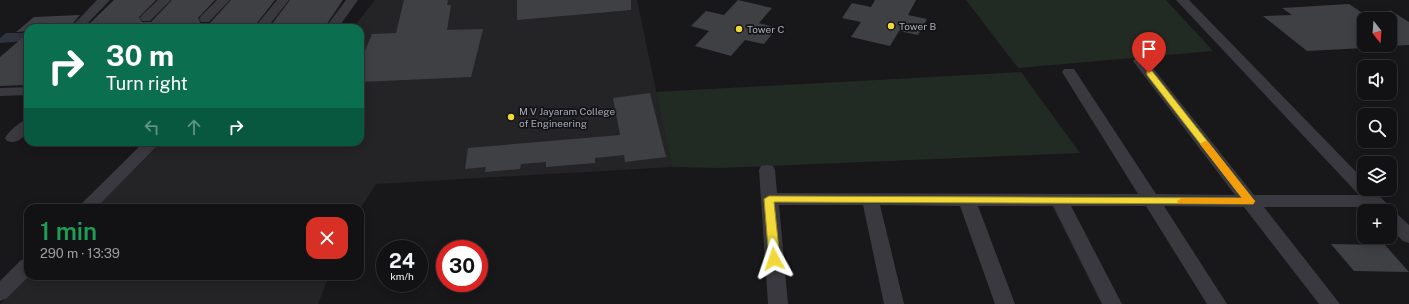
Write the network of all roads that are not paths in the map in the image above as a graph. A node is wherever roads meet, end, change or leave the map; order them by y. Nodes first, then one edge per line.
1 (104, 0) edge
2 (165, 0) edge
3 (224, 0) edge
4 (283, 0) edge
5 (352, 0) edge
6 (1182, 0) edge
7 (146, 18) dead end
8 (206, 19) dead end
9 (80, 24) edge
10 (263, 24) edge
11 (334, 24) edge
12 (1140, 61) dead end
13 (1069, 72) dead end
14 (24, 92) edge
15 (4, 95) edge
16 (24, 128) edge
17 (12, 138) dead end
18 (149, 146) edge
19 (767, 170) dead end
20 (769, 199) junction
21 (870, 200) junction
22 (967, 200) junction
23 (1060, 200) junction
24 (1151, 201) junction
25 (1250, 201) junction
26 (90, 204) edge
27 (1377, 204) edge
28 (1357, 205) edge
29 (1397, 224) edge
30 (1409, 236) edge
31 (24, 270) edge
32 (0, 293) edge
33 (778, 304) edge
34 (894, 304) edge
35 (1005, 304) edge
36 (1112, 304) edge
37 (1217, 304) edge
38 (1330, 304) edge

1 - 9 street
2 - 7 street
3 - 8 street
4 - 10 street
5 - 11 street
6 - 27 street
12 - 25 street
13 - 24 street
14 - 15 street
16 - 17 street
18 - 26 street
19 - 20 street
20 - 21 street
20 - 33 street
21 - 22 street
21 - 34 street
22 - 23 street
22 - 35 street
23 - 24 street
23 - 36 street
24 - 25 street
24 - 37 street
25 - 28 street
25 - 38 street
29 - 30 street
31 - 32 street

